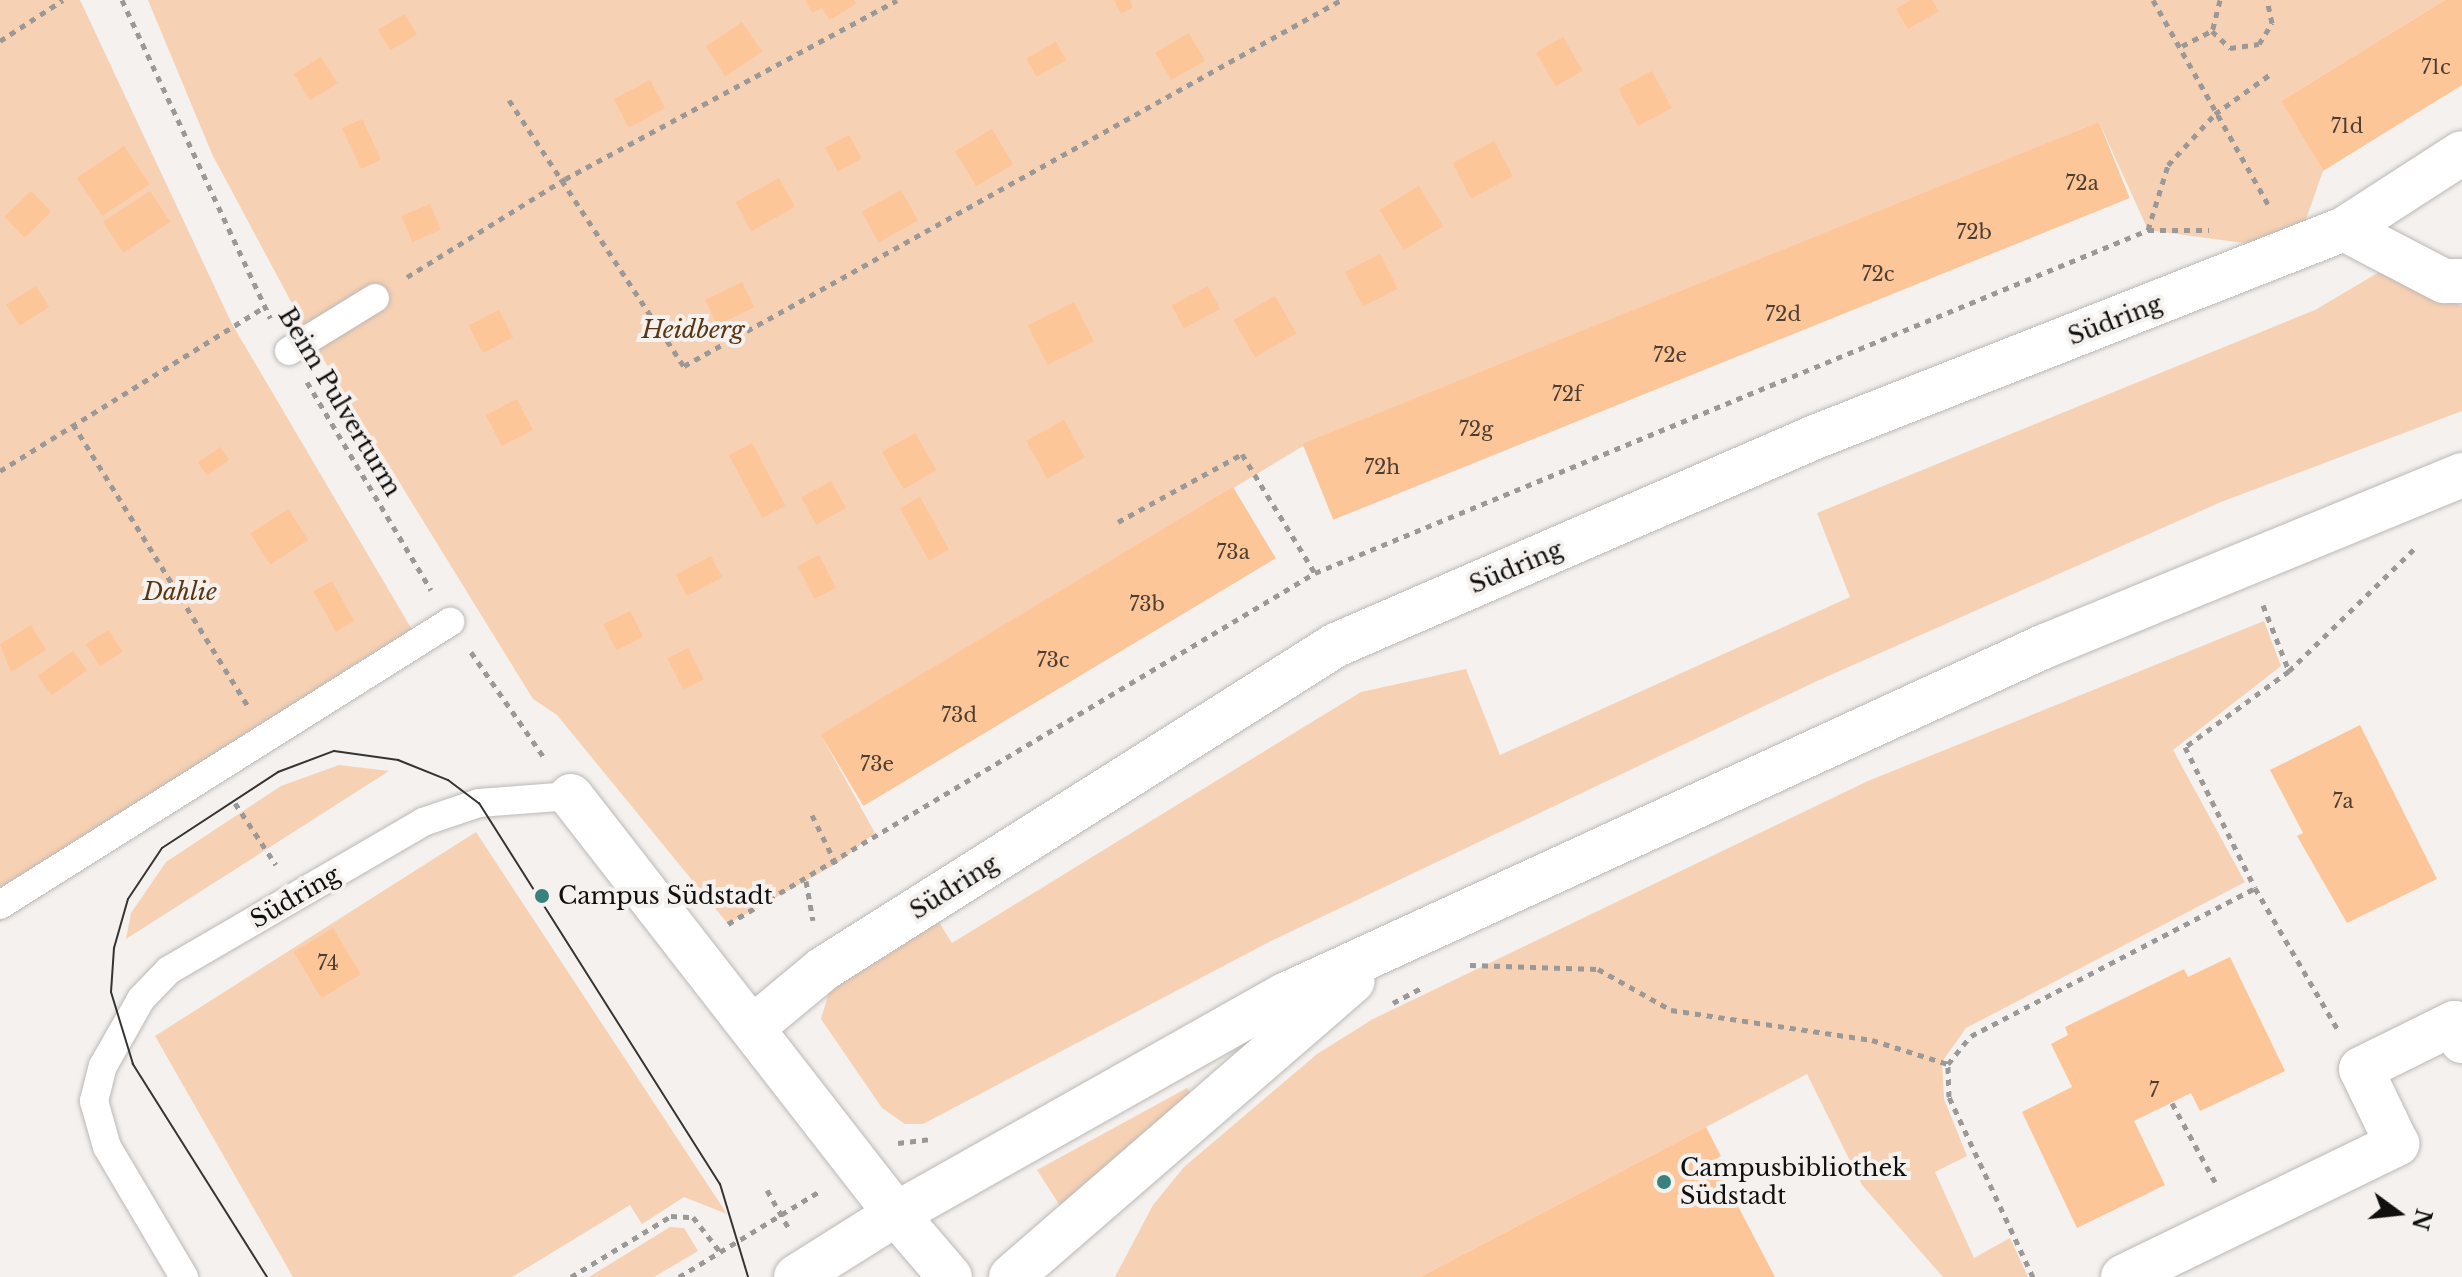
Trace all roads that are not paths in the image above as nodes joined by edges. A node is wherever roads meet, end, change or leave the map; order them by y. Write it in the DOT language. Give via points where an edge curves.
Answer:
graph roads {
  1 [pos="2462,153"];
  2 [pos="2344,229"];
  3 [pos="2462,281"];
  4 [pos="375,298"];
  5 [pos="289,351"];
  6 [pos="2462,475"];
  7 [pos="450,622"];
  8 [pos="571,796"];
  9 [pos="0,905"];
  10 [pos="1393,950"];
  11 [pos="752,1028"];
  12 [pos="2462,1041"];
  13 [pos="896,1214"];
  14 [pos="184,1277"];
  15 [pos="796,1277"];
  16 [pos="950,1277"];
  17 [pos="1011,1277"];
  18 [pos="2123,1277"];
  1 -- 2 [label="street, Südring"];
  2 -- 3 [label="street" via="2444,281"];
  2 -- 11 [label="street, Südring" via="1815,437 1336,645 823,969"];
  4 -- 5 [label="lane"];
  6 -- 10 [label="street" via="2045,646"];
  7 -- 9 [label="lane"];
  8 -- 11 [label="street"];
  8 -- 14 [label="lane, Südring" via="479,803 423,822 169,970 141,999 103,1066 94,1101 107,1147"];
  10 -- 13 [label="street" via="1285,995"];
  10 -- 17 [label="street" via="1224,1087"];
  11 -- 13 [label="street"];
  12 -- 18 [label="street" via="2454,1023 2361,1069 2397,1144"];
  13 -- 15 [label="street"];
  13 -- 16 [label="street"];
}
